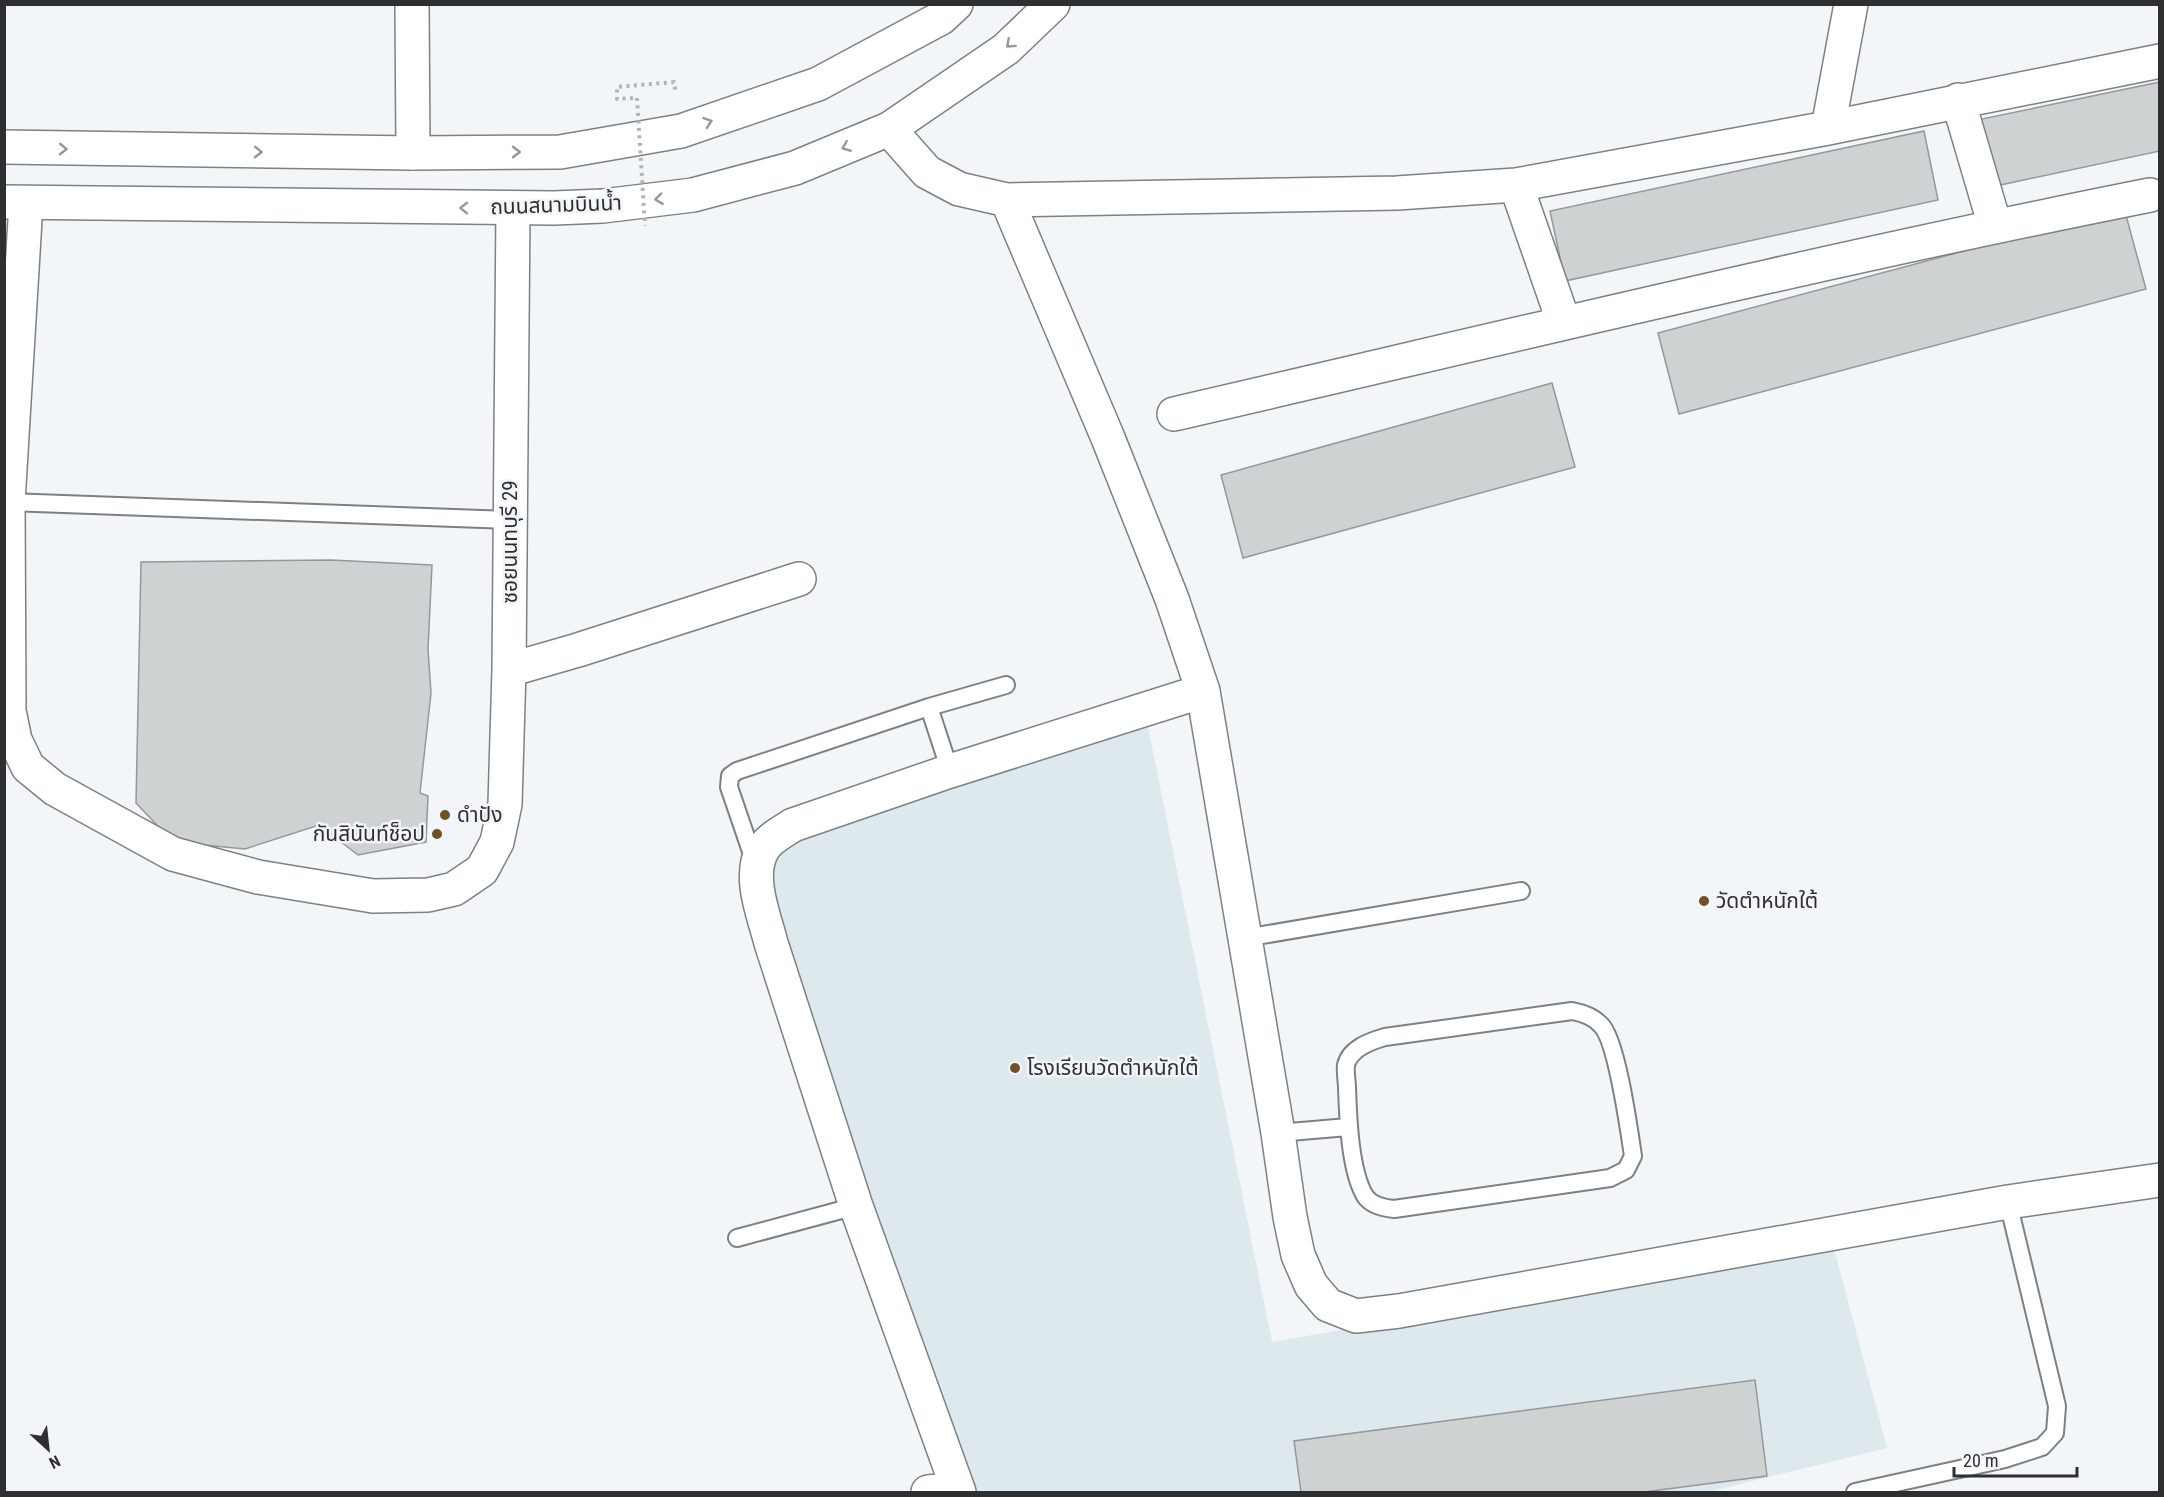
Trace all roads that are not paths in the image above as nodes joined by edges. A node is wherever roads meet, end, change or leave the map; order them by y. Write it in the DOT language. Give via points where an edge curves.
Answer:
graph roads {
  1 [pos="412,4"];
  2 [pos="956,4"];
  3 [pos="1053,4"];
  4 [pos="1851,4"];
  5 [pos="2160,61"];
  6 [pos="1958,100"];
  7 [pos="1828,128"];
  8 [pos="889,129"];
  9 [pos="4,147"];
  10 [pos="413,153"];
  11 [pos="1516,185"];
  12 [pos="2150,195"];
  13 [pos="1007,200"];
  14 [pos="15,203"];
  15 [pos="513,209"];
  16 [pos="1995,226"];
  17 [pos="1564,323"];
  18 [pos="1174,414"];
  19 [pos="8,418"];
  20 [pos="8,502"];
  21 [pos="510,519"];
  22 [pos="799,579"];
  23 [pos="509,669"];
  24 [pos="1006,685"];
  25 [pos="1203,691"];
  26 [pos="930,713"];
  27 [pos="948,764"];
  28 [pos="756,867"];
  29 [pos="1521,891"];
  30 [pos="1245,938"];
  31 [pos="1348,1127"];
  32 [pos="1278,1133"];
  33 [pos="2160,1180"];
  34 [pos="2008,1202"];
  35 [pos="856,1206"];
  36 [pos="737,1238"];
  37 [pos="948,1491"];
  38 [pos="1855,1492"];
  1 -- 10 [label="street"];
  10 -- 2 [label="street, one-way" via="560,152 681,131 818,84 940,18"];
  3 -- 8 [label="street, ถนนสนามบินน้ำ, one-way" via="1006,49"];
  4 -- 7 [label="street"];
  5 -- 6 [label="street"];
  6 -- 7 [label="street"];
  6 -- 16 [label="street"];
  7 -- 11 [label="street"];
  8 -- 13 [label="street" via="927,172 959,189"];
  8 -- 15 [label="street, ถนนสนามบินน้ำ, one-way" via="795,168 693,195 603,206"];
  9 -- 10 [label="street, one-way"];
  11 -- 13 [label="street" via="1397,193"];
  11 -- 17 [label="street"];
  12 -- 16 [label="street"];
  13 -- 25 [label="street" via="1121,471 1172,599"];
  15 -- 14 [label="street, ถนนสนามบินน้ำ, one-way"];
  14 -- 19 [label="street"];
  15 -- 21 [label="street, ซอยนนทบุรี 29"];
  16 -- 17 [label="street"];
  17 -- 18 [label="street"];
  19 -- 20 [label="street"];
  20 -- 21 [label="lane"];
  20 -- 23 [label="street, ซอยนนทบุรี 29" via="9,711 15,740 28,767 54,789 173,854 258,877 373,896 428,895 454,890 482,870 497,842 505,804"];
  21 -- 23 [label="street, ซอยนนทบุรี 29"];
  22 -- 23 [label="street"];
  24 -- 26 [label="lane"];
  25 -- 27 [label="street"];
  25 -- 30 [label="street"];
  26 -- 27 [label="lane"];
  26 -- 28 [label="lane" via="737,771 730,777 729,787"];
  27 -- 28 [label="street" via="792,825 764,848"];
  28 -- 35 [label="street" via="759,898 771,943"];
  29 -- 30 [label="lane"];
  30 -- 32 [label="street"];
  31 -- 31 [label="lane" via="1346,1064 1367,1042 1572,1011 1587,1014 1608,1034 1634,1156 1626,1170 1610,1178 1394,1209 1380,1207 1366,1197"];
  31 -- 32 [label="lane"];
  32 -- 34 [label="street" via="1298,1255 1311,1285 1328,1305 1356,1316"];
  33 -- 34 [label="street"];
  34 -- 38 [label="lane" via="2057,1406 2055,1433 2042,1447 2005,1459"];
  35 -- 36 [label="lane"];
  35 -- 37 [label="street"];
}
